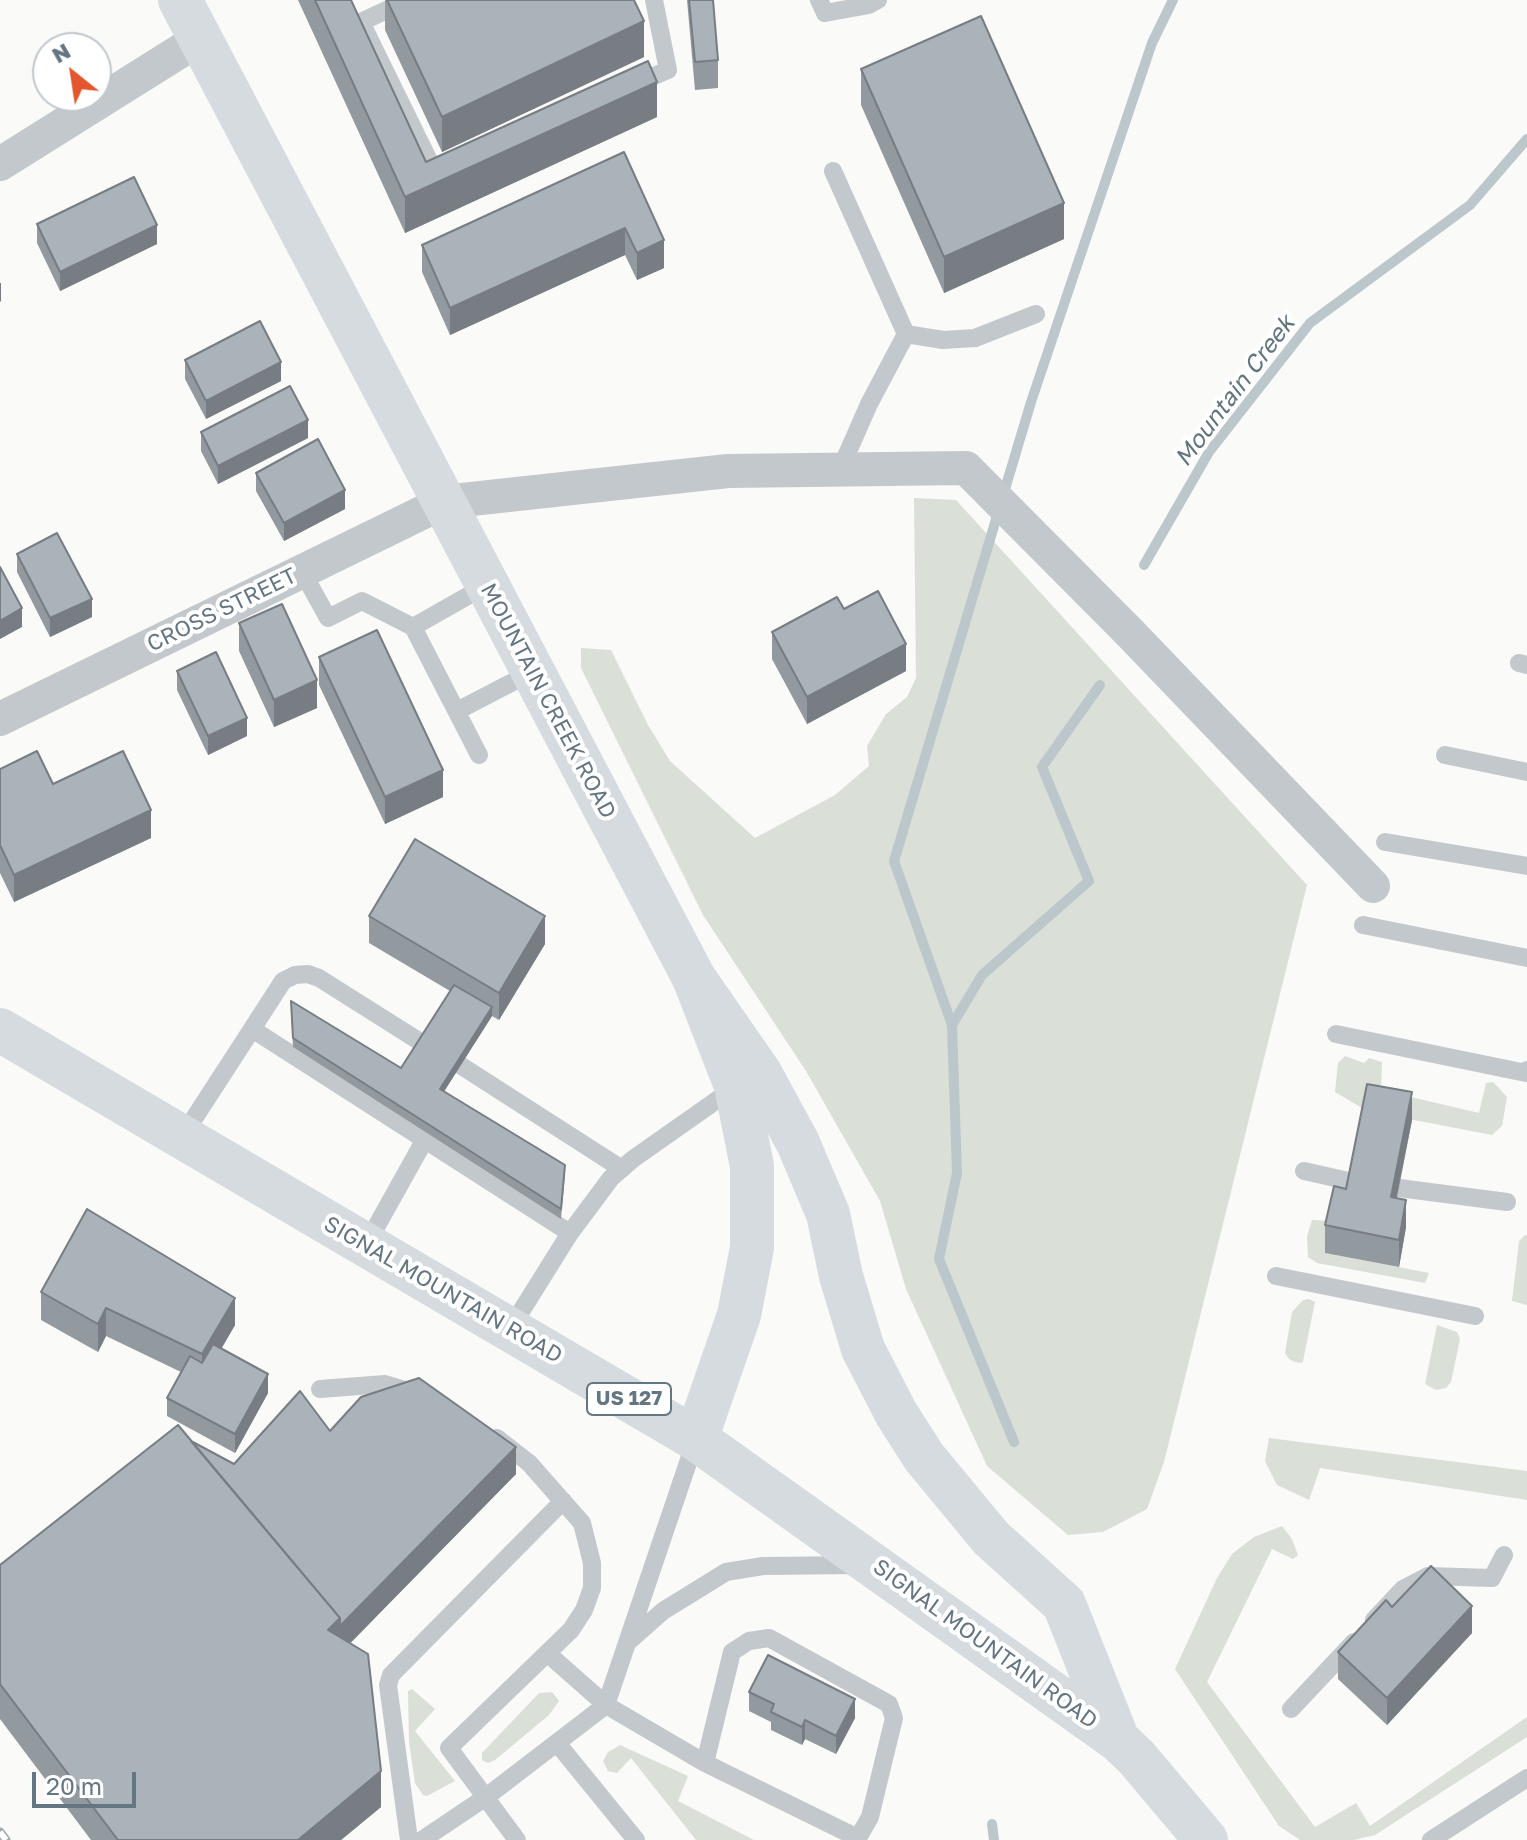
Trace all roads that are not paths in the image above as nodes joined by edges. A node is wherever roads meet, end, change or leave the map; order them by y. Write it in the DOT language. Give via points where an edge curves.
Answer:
graph roads {
  1 [pos="180,0"];
  2 [pos="408,0"];
  3 [pos="654,0"];
  4 [pos="819,0"];
  5 [pos="878,0"];
  6 [pos="201,38"];
  7 [pos="610,96"];
  8 [pos="465,162"];
  9 [pos="0,164"];
  10 [pos="833,171"];
  11 [pos="1036,314"];
  12 [pos="906,334"];
  13 [pos="840,470"];
  14 [pos="444,502"];
  15 [pos="302,571"];
  16 [pos="487,584"];
  17 [pos="413,627"];
  18 [pos="533,671"];
  19 [pos="457,711"];
  20 [pos="0,719"];
  21 [pos="479,755"];
  22 [pos="1445,755"];
  23 [pos="1527,772"];
  24 [pos="1385,842"];
  25 [pos="1527,866"];
  26 [pos="1373,886"];
  27 [pos="1363,925"];
  28 [pos="1527,958"];
  29 [pos="694,978"];
  30 [pos="252,1029"];
  31 [pos="0,1031"];
  32 [pos="1336,1034"];
  33 [pos="422,1043"];
  34 [pos="460,1065"];
  35 [pos="1527,1070"];
  36 [pos="736,1086"];
  37 [pos="182,1137"];
  38 [pos="424,1141"];
  39 [pos="622,1169"];
  40 [pos="1304,1171"];
  41 [pos="1353,1182"];
  42 [pos="1399,1188"];
  43 [pos="1507,1202"];
  44 [pos="570,1233"];
  45 [pos="366,1245"];
  46 [pos="1276,1276"];
  47 [pos="1475,1316"];
  48 [pos="510,1329"];
  49 [pos="320,1389"];
  50 [pos="427,1397"];
  51 [pos="484,1429"];
  52 [pos="696,1439"];
  53 [pos="563,1501"];
  54 [pos="1504,1555"];
  55 [pos="876,1565"];
  56 [pos="627,1643"];
  57 [pos="547,1653"];
  58 [pos="606,1705"];
  59 [pos="1291,1709"];
  60 [pos="1118,1740"];
  61 [pos="557,1743"];
  62 [pos="705,1763"];
  63 [pos="1527,1778"];
  64 [pos="486,1797"];
  65 [pos="858,1839"];
  66 [pos="409,1840"];
  67 [pos="422,1840"];
  68 [pos="517,1840"];
  69 [pos="636,1840"];
  70 [pos="1206,1840"];
  71 [pos="1431,1840"];
  1 -- 6 [label="main road, MOUNTAIN CREEK ROAD"];
  2 -- 8 [label="lane" via="361,22 436,175"];
  3 -- 7 [label="lane" via="668,70"];
  4 -- 5 [label="lane" via="825,13"];
  6 -- 9 [label="street"];
  6 -- 14 [label="main road, MOUNTAIN CREEK ROAD"];
  10 -- 12 [label="lane"];
  11 -- 12 [label="lane" via="975,338"];
  12 -- 13 [label="lane"];
  13 -- 14 [label="street, CROSS STREET" via="728,471"];
  13 -- 26 [label="street, CROSS STREET" via="966,468"];
  14 -- 15 [label="street, CROSS STREET"];
  14 -- 16 [label="main road, MOUNTAIN CREEK ROAD"];
  15 -- 17 [label="lane" via="328,618 362,601"];
  15 -- 20 [label="street, CROSS STREET"];
  16 -- 17 [label="lane"];
  16 -- 18 [label="main road, MOUNTAIN CREEK ROAD"];
  17 -- 19 [label="lane"];
  18 -- 19 [label="lane"];
  18 -- 29 [label="main road, MOUNTAIN CREEK ROAD"];
  19 -- 21 [label="lane"];
  22 -- 23 [label="lane"];
  24 -- 25 [label="lane"];
  27 -- 28 [label="lane"];
  29 -- 36 [label="main road, MOUNTAIN CREEK ROAD"];
  29 -- 60 [label="main road" via="760,1073 798,1143 828,1214 863,1349 896,1413 924,1457 991,1538 1064,1604"];
  30 -- 33 [label="lane" via="283,981 308,974"];
  30 -- 37 [label="lane"];
  30 -- 38 [label="lane"];
  31 -- 37 [label="main road, SIGNAL MOUNTAIN ROAD / US 127"];
  32 -- 35 [label="lane"];
  34 -- 39 [label="lane"];
  36 -- 39 [label="lane"];
  36 -- 52 [label="main road, MOUNTAIN CREEK ROAD" via="752,1166 752,1248 739,1315"];
  37 -- 45 [label="main road, SIGNAL MOUNTAIN ROAD / US 127"];
  38 -- 44 [label="lane"];
  38 -- 45 [label="lane"];
  39 -- 44 [label="lane"];
  40 -- 41 [label="lane"];
  42 -- 43 [label="lane"];
  44 -- 48 [label="lane"];
  45 -- 48 [label="main road, SIGNAL MOUNTAIN ROAD / US 127"];
  46 -- 47 [label="lane"];
  48 -- 52 [label="main road, SIGNAL MOUNTAIN ROAD / US 127"];
  49 -- 50 [label="lane" via="385,1384"];
  51 -- 53 [label="lane" via="529,1463"];
  52 -- 55 [label="main road, SIGNAL MOUNTAIN ROAD / US 127"];
  52 -- 56 [label="lane"];
  53 -- 57 [label="lane" via="587,1535 592,1588 571,1630"];
  53 -- 66 [label="lane" via="391,1675 388,1685"];
  54 -- 59 [label="lane" via="1492,1578 1428,1576 1403,1589"];
  55 -- 56 [label="lane" via="763,1566 726,1572 663,1611"];
  55 -- 60 [label="main road, SIGNAL MOUNTAIN ROAD / US 127"];
  56 -- 58 [label="lane"];
  57 -- 58 [label="lane"];
  57 -- 64 [label="lane" via="449,1748"];
  58 -- 61 [label="lane"];
  58 -- 62 [label="lane"];
  60 -- 70 [label="main road, SIGNAL MOUNTAIN ROAD / US 127"];
  61 -- 64 [label="lane"];
  61 -- 69 [label="lane"];
  62 -- 65 [label="lane"];
  62 -- 65 [label="lane" via="732,1652 749,1641 769,1638 889,1704 894,1718 870,1817"];
  63 -- 71 [label="lane"];
  64 -- 67 [label="lane"];
  64 -- 68 [label="lane"];
}
